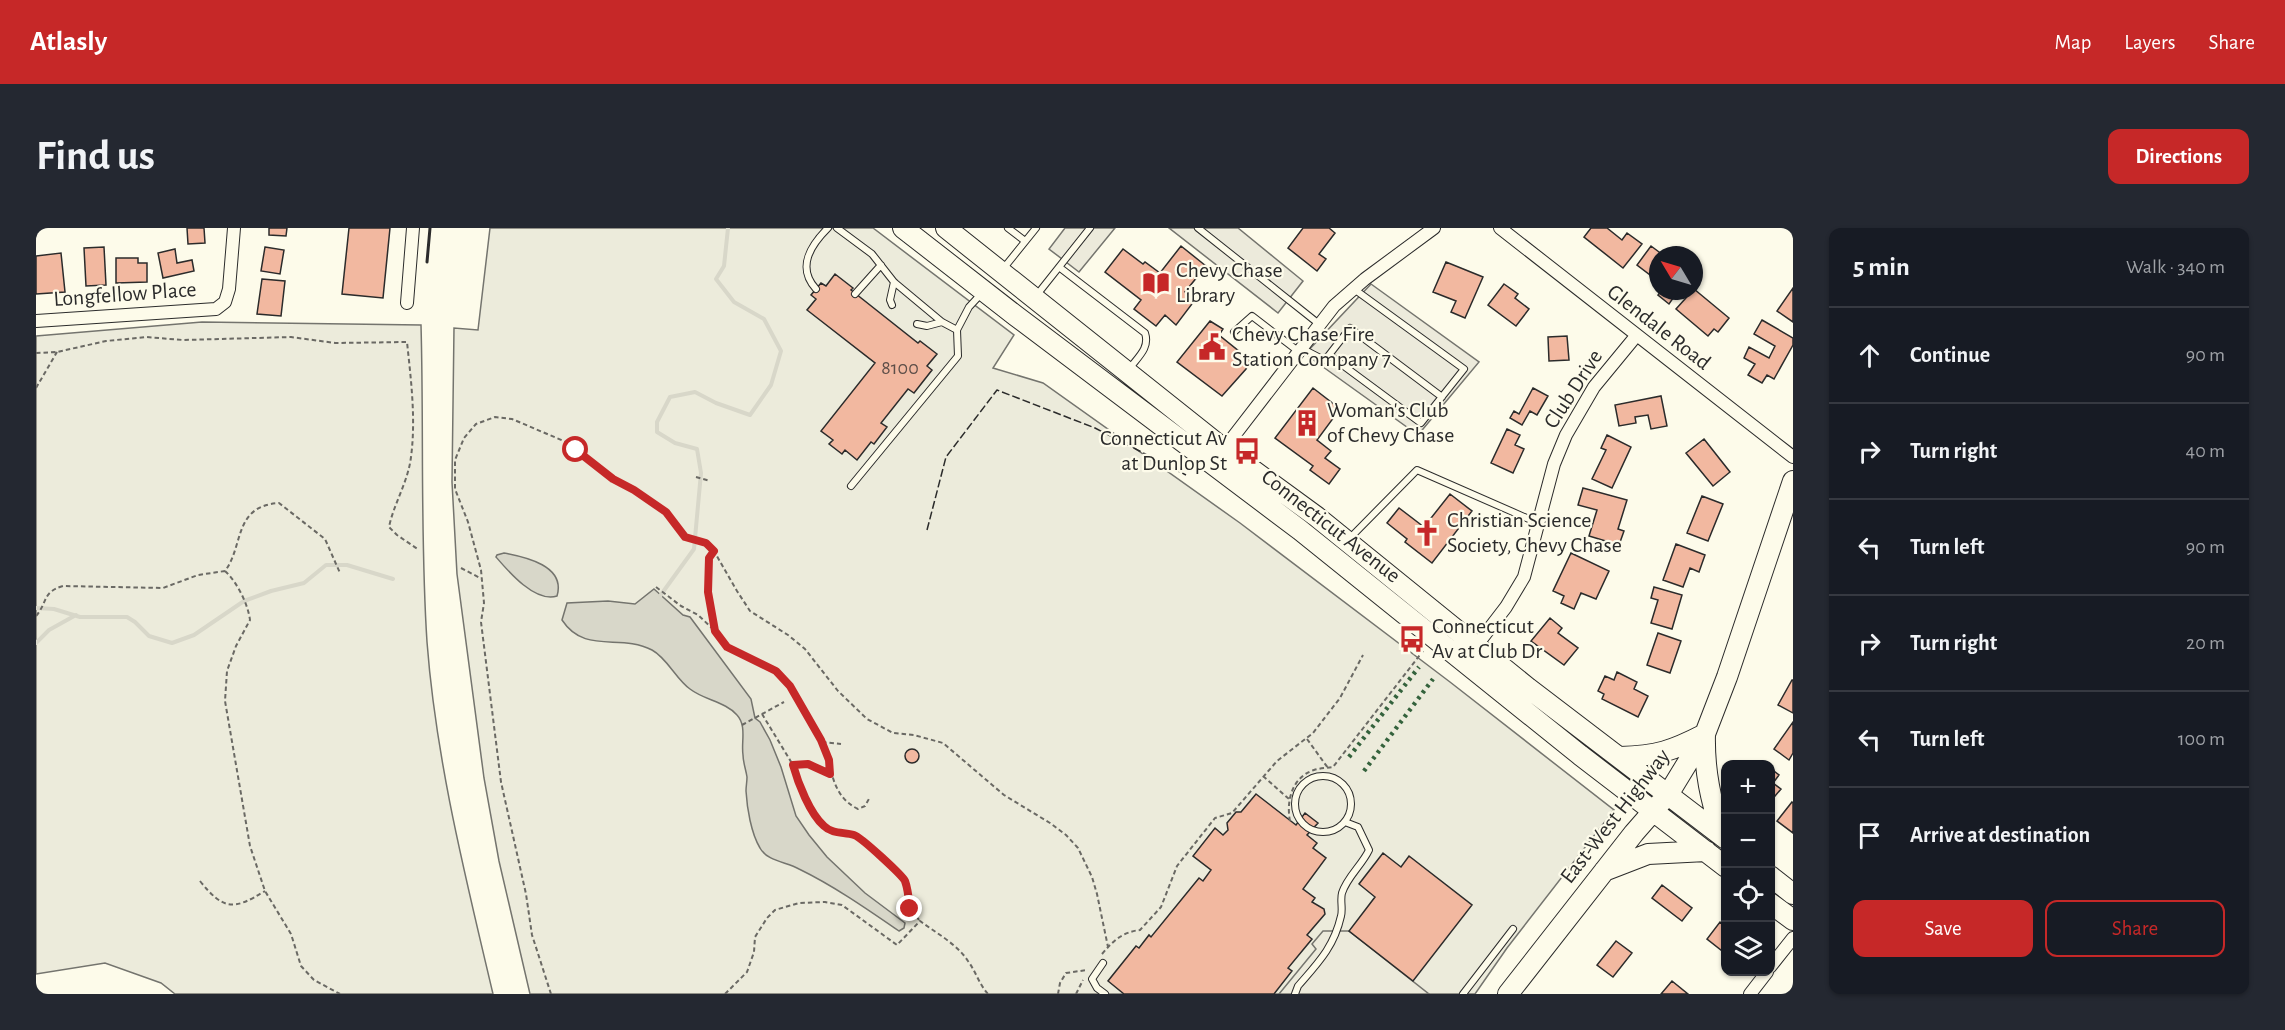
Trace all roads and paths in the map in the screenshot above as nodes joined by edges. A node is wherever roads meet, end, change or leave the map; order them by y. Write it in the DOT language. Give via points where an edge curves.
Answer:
graph roads {
  1 [pos="234,228"];
  2 [pos="413,228"];
  3 [pos="828,228"];
  4 [pos="837,228"];
  5 [pos="903,228"];
  6 [pos="946,228"];
  7 [pos="1008,228"];
  8 [pos="1036,228"];
  9 [pos="1090,228"];
  10 [pos="1198,228"];
  11 [pos="1434,228"];
  12 [pos="1500,228"];
  13 [pos="1025,241"];
  14 [pos="881,265"];
  15 [pos="1059,267"];
  16 [pos="1001,272"];
  17 [pos="894,282"];
  18 [pos="816,289"];
  19 [pos="1354,289"];
  20 [pos="984,291"];
  21 [pos="855,294"];
  22 [pos="1034,299"];
  23 [pos="407,303"];
  24 [pos="892,305"];
  25 [pos="36,321"];
  26 [pos="942,321"];
  27 [pos="917,324"];
  28 [pos="1318,324"];
  29 [pos="957,330"];
  30 [pos="1234,332"];
  31 [pos="1636,336"];
  32 [pos="1299,349"];
  33 [pos="57,351"];
  34 [pos="36,353"];
  35 [pos="1329,355"];
  36 [pos="1127,372"];
  37 [pos="36,388"];
  38 [pos="1442,397"];
  39 [pos="1176,410"];
  40 [pos="1162,426"];
  41 [pos="1218,456"];
  42 [pos="1793,457"];
  43 [pos="696,477"];
  44 [pos="710,481"];
  45 [pos="1793,481"];
  46 [pos="851,486"];
  47 [pos="1538,523"];
  48 [pos="1347,541"];
  49 [pos="419,549"];
  50 [pos="714,551"];
  51 [pos="461,568"];
  52 [pos="225,571"];
  53 [pos="340,573"];
  54 [pos="482,579"];
  55 [pos="656,587"];
  56 [pos="36,616"];
  57 [pos="715,631"];
  58 [pos="1477,645"];
  59 [pos="1423,651"];
  60 [pos="1363,655"];
  61 [pos="1464,662"];
  62 [pos="784,702"];
  63 [pos="762,714"];
  64 [pos="742,725"];
  65 [pos="1705,734"];
  66 [pos="1306,739"];
  67 [pos="822,742"];
  68 [pos="841,744"];
  69 [pos="1620,757"];
  70 [pos="793,765"];
  71 [pos="1328,768"];
  72 [pos="830,774"];
  73 [pos="1263,776"];
  74 [pos="1669,794"];
  75 [pos="870,797"];
  76 [pos="1289,799"];
  77 [pos="1653,811"];
  78 [pos="1290,821"];
  79 [pos="1345,822"];
  80 [pos="1721,830"];
  81 [pos="1721,836"];
  82 [pos="1706,851"];
  83 [pos="1721,864"];
  84 [pos="1604,871"];
  85 [pos="1775,880"];
  86 [pos="200,881"];
  87 [pos="266,891"];
  88 [pos="1793,894"];
  89 [pos="1775,907"];
  90 [pos="1793,920"];
  91 [pos="920,921"];
  92 [pos="1513,929"];
  93 [pos="1793,938"];
  94 [pos="1108,947"];
  95 [pos="1101,961"];
  96 [pos="1775,961"];
  97 [pos="1764,976"];
  98 [pos="340,994"];
  99 [pos="551,994"];
  100 [pos="725,994"];
  101 [pos="988,994"];
  102 [pos="1058,994"];
  103 [pos="1076,994"];
  104 [pos="1104,994"];
  105 [pos="1295,994"];
  106 [pos="1463,994"];
  107 [pos="1508,994"];
  108 [pos="1750,994"];
  1 -- 25 [label="street, Longfellow Place" via="229,289 225,302 216,309"];
  2 -- 23 [label="street"];
  3 -- 18 [label="lane" via="810,249 806,261 808,276"];
  4 -- 14 [label="lane"];
  5 -- 20 [label="main road, Connecticut Avenue"];
  6 -- 16 [label="main road, Connecticut Avenue"];
  7 -- 13 [label="lane"];
  8 -- 13 [label="lane"];
  9 -- 15 [label="lane"];
  10 -- 28 [label="lane"];
  11 -- 19 [label="street"];
  12 -- 31 [label="street, Glendale Road"];
  13 -- 16 [label="lane"];
  14 -- 17 [label="lane"];
  14 -- 21 [label="lane"];
  15 -- 22 [label="lane"];
  15 -- 36 [label="lane" via="1145,333 1145,349"];
  16 -- 22 [label="main road, Connecticut Avenue"];
  17 -- 24 [label="lane"];
  17 -- 26 [label="lane"];
  19 -- 28 [label="street"];
  19 -- 38 [label="lane" via="1464,369"];
  20 -- 29 [label="lane" via="969,307"];
  20 -- 40 [label="main road, Connecticut Avenue"];
  22 -- 36 [label="main road, Connecticut Avenue"];
  26 -- 27 [label="lane" via="927,326"];
  26 -- 29 [label="lane"];
  28 -- 32 [label="street"];
  29 -- 46 [label="lane" via="958,356"];
  30 -- 32 [label="lane" via="1252,316"];
  31 -- 42 [label="street, Glendale Road"];
  31 -- 47 [label="street, Club Drive" via="1594,387 1566,435"];
  32 -- 35 [label="lane" via="1324,360"];
  32 -- 41 [label="street"];
  33 -- 34 [label="path"];
  33 -- 37 [label="path"];
  33 -- 49 [label="path" via="146,337 407,342 412,393 411,458 389,527"];
  35 -- 38 [label="lane" via="1421,423"];
  35 -- 38 [label="lane" via="1350,328"];
  36 -- 39 [label="main road, Connecticut Avenue"];
  39 -- 40 [label="lane"];
  39 -- 41 [label="main road, Connecticut Avenue"];
  40 -- 41 [label="main road, Connecticut Avenue"];
  41 -- 48 [label="main road, Connecticut Avenue"];
  41 -- 61 [label="main road, Connecticut Avenue" via="1300,530"];
  43 -- 44 [label="path"];
  45 -- 65 [label="main road, East-West Highway"];
  47 -- 48 [label="lane" via="1417,470"];
  47 -- 58 [label="street, Club Drive" via="1524,577"];
  48 -- 58 [label="main road, Connecticut Avenue"];
  50 -- 54 [label="path" via="706,543 688,538 666,512 613,479 566,442 526,423 495,417 476,424 464,438 455,460 455,489"];
  50 -- 57 [label="path" via="709,558 708,592"];
  50 -- 94 [label="path" via="750,611 805,649 838,691 867,719 892,733 944,743 1004,795 1050,823 1078,848 1097,894"];
  51 -- 54 [label="path"];
  52 -- 53 [label="path" via="248,518 265,504 279,503 325,539"];
  52 -- 56 [label="path" via="198,575 163,588 63,586 45,597"];
  52 -- 87 [label="path" via="231,576 250,620 227,671 225,701 250,846"];
  54 -- 99 [label="path" via="481,622 501,782 532,935"];
  55 -- 57 [label="path"];
  57 -- 67 [label="path" via="727,647 776,671 790,686"];
  58 -- 61 [label="street, Club Drive"];
  58 -- 69 [label="main road, Connecticut Avenue"];
  59 -- 71 [label="path" via="1333,767"];
  60 -- 66 [label="path" via="1340,698"];
  61 -- 77 [label="main road, Connecticut Avenue"];
  62 -- 63 [label="path"];
  63 -- 64 [label="path"];
  63 -- 70 [label="path"];
  65 -- 69 [label="main road" via="1658,754"];
  65 -- 74 [label="main road, East-West Highway"];
  65 -- 80 [label="main road" via="1708,793"];
  66 -- 71 [label="path"];
  66 -- 73 [label="path"];
  67 -- 68 [label="path"];
  67 -- 72 [label="path"];
  69 -- 74 [label="main road, Connecticut Avenue"];
  70 -- 72 [label="path" via="808,764"];
  70 -- 91 [label="path" via="798,783 825,827 863,840 897,870 905,881 910,909"];
  71 -- 76 [label="path" via="1312,770 1304,776"];
  72 -- 75 [label="path" via="837,791 849,804 858,809 866,806"];
  73 -- 76 [label="path"];
  73 -- 94 [label="path" via="1232,813 1215,818 1177,866 1161,907 1140,930 1128,932"];
  74 -- 77 [label="main road, East-West Highway"];
  74 -- 81 [label="main road, Connecticut Avenue"];
  76 -- 78 [label="path"];
  77 -- 82 [label="main road, Connecticut Avenue"];
  77 -- 84 [label="main road, East-West Highway"];
  79 -- 79 [label="lane" via="1351,802 1342,783 1319,776 1299,789 1296,811 1308,827 1327,831"];
  79 -- 105 [label="lane" via="1358,827 1369,850 1342,895 1343,910 1333,943"];
  82 -- 83 [label="main road, Connecticut Avenue"];
  82 -- 84 [label="main road" via="1648,854"];
  84 -- 107 [label="main road, East-West Highway"];
  85 -- 88 [label="main road"];
  86 -- 87 [label="path" via="213,898 232,906"];
  87 -- 98 [label="path" via="291,934 301,966 314,980"];
  89 -- 90 [label="main road"];
  91 -- 100 [label="path" via="897,945 842,905 799,903 775,910 755,937 747,972"];
  91 -- 101 [label="path" via="956,948"];
  92 -- 106 [label="lane"];
  93 -- 96 [label="street"];
  94 -- 95 [label="path"];
  95 -- 104 [label="lane" via="1092,979"];
  97 -- 108 [label="street"];
  102 -- 103 [label="path" via="1066,973 1090,970"];
}
